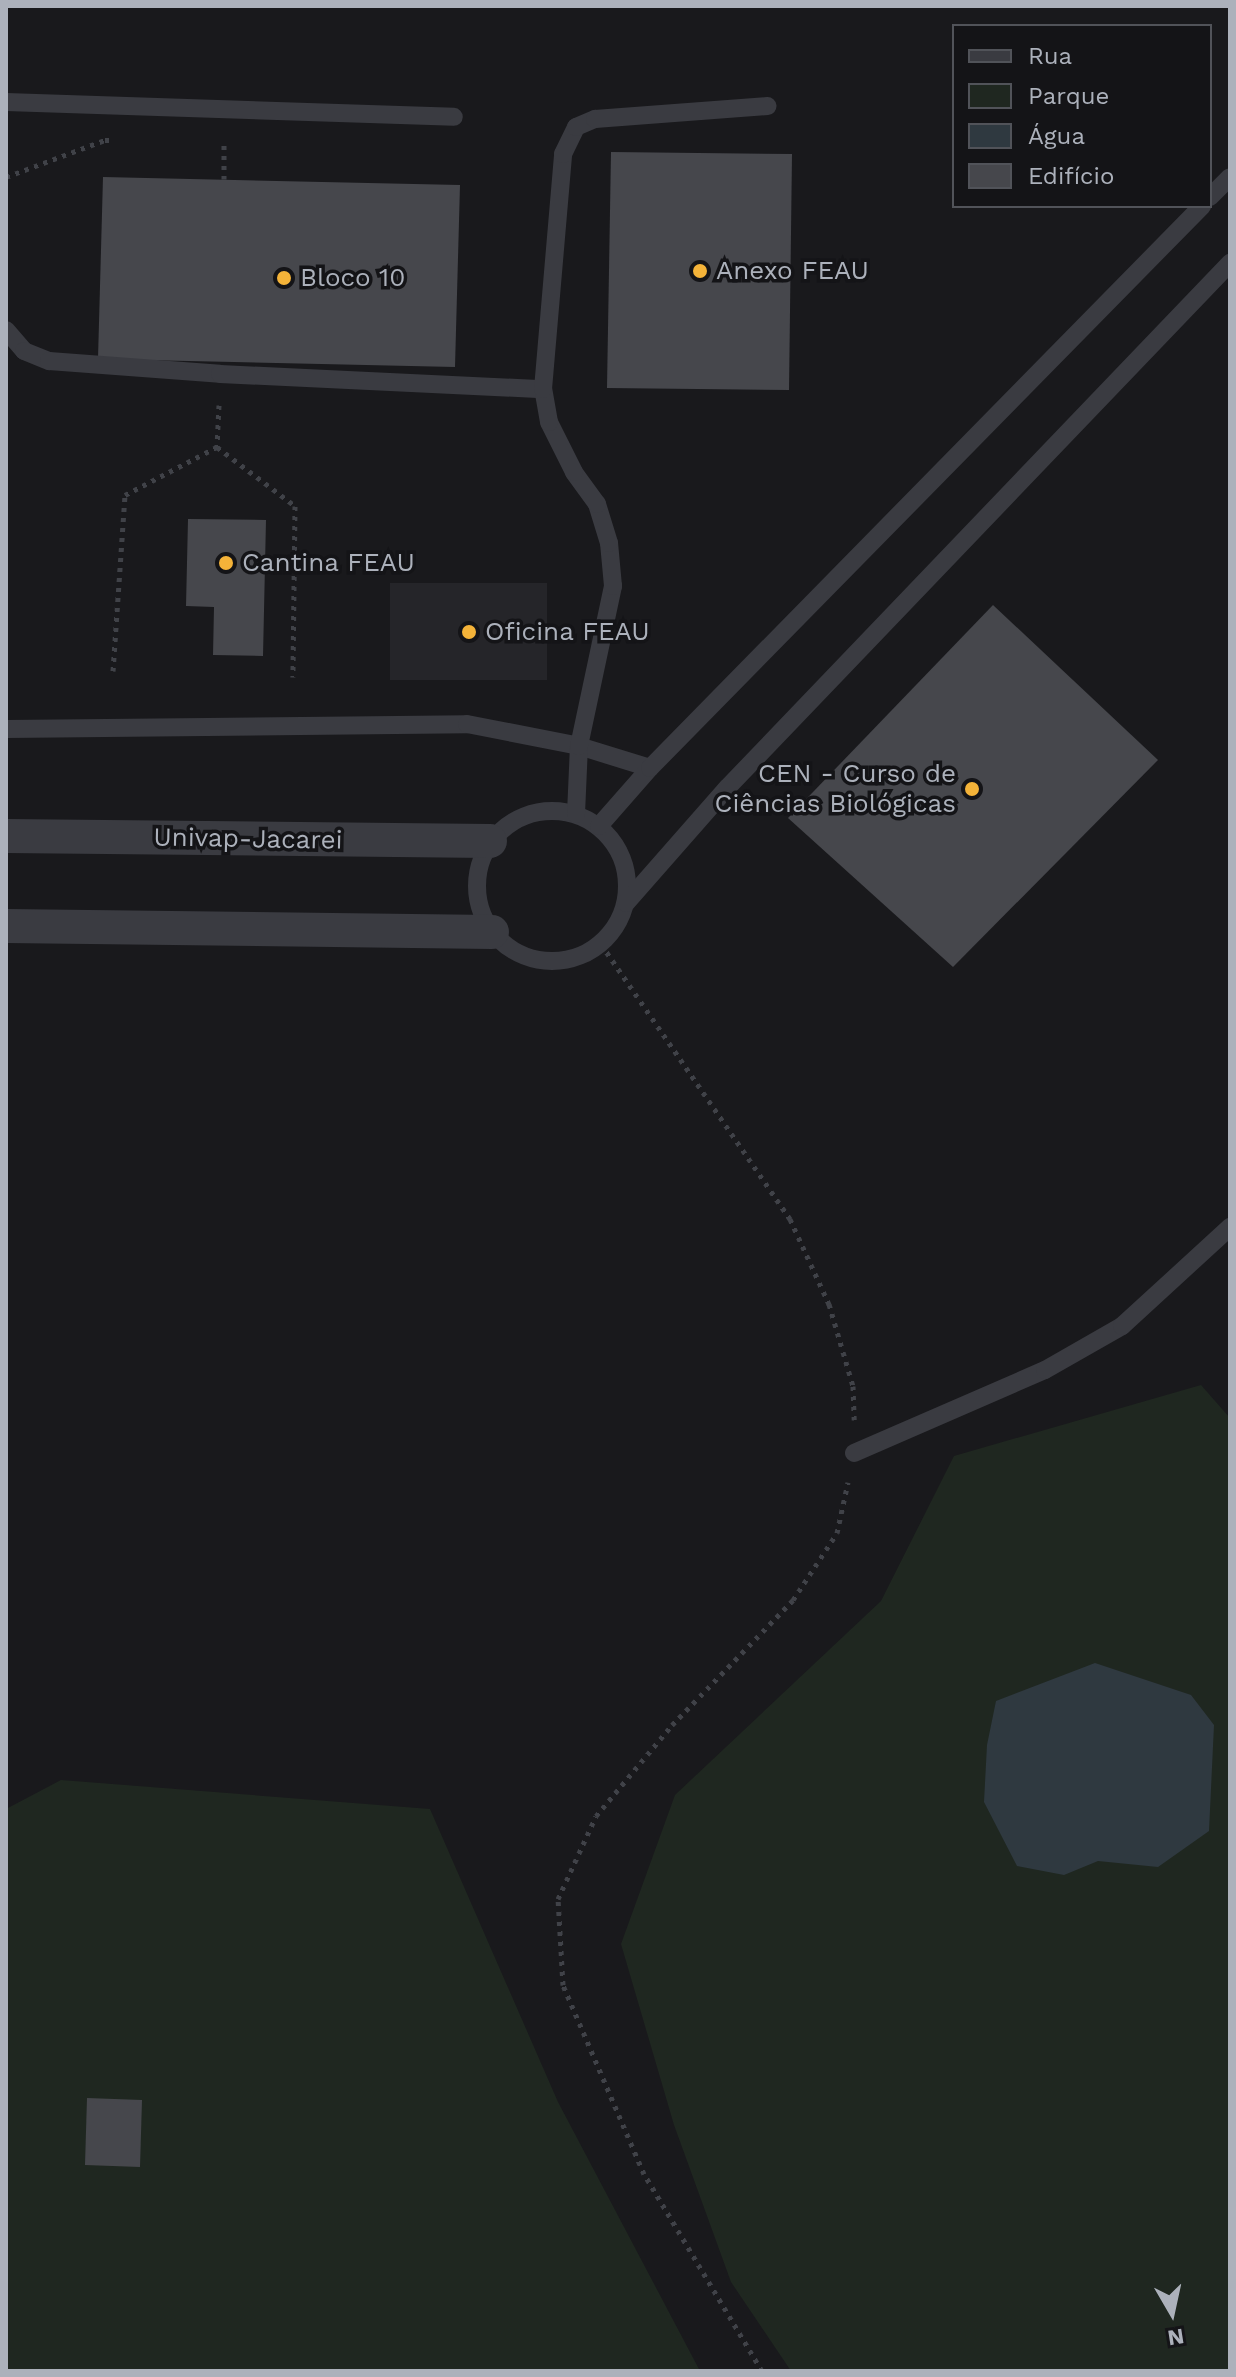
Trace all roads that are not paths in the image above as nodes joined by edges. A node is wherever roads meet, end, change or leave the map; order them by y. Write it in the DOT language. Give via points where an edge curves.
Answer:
graph roads {
  1 [pos="6,102"];
  2 [pos="768,106"];
  3 [pos="454,117"];
  4 [pos="1230,177"];
  5 [pos="1212,195"];
  6 [pos="1200,208"];
  7 [pos="1230,263"];
  8 [pos="6,330"];
  9 [pos="543,389"];
  10 [pos="6,729"];
  11 [pos="579,746"];
  12 [pos="650,768"];
  13 [pos="576,814"];
  14 [pos="599,826"];
  15 [pos="6,836"];
  16 [pos="490,841"];
  17 [pos="626,903"];
  18 [pos="6,926"];
  19 [pos="492,932"];
  20 [pos="1230,1227"];
  21 [pos="854,1453"];
  1 -- 3 [label="lane"];
  2 -- 9 [label="lane" via="595,119 576,127 563,154"];
  4 -- 5 [label="lane"];
  6 -- 12 [label="lane"];
  7 -- 17 [label="lane" via="728,787"];
  8 -- 9 [label="lane" via="24,351 49,361"];
  9 -- 11 [label="lane" via="549,422 597,504 609,543 613,586"];
  10 -- 11 [label="lane" via="467,724"];
  11 -- 12 [label="lane"];
  11 -- 13 [label="lane"];
  12 -- 14 [label="lane"];
  13 -- 14 [label="lane"];
  13 -- 16 [label="lane" via="529,814 507,824"];
  14 -- 17 [label="lane" via="624,861"];
  15 -- 16 [label="street, Univap-Jacarei"];
  16 -- 19 [label="lane" via="475,887"];
  17 -- 19 [label="lane" via="617,926 580,956 532,959 510,949"];
  18 -- 19 [label="street"];
  20 -- 21 [label="lane" via="1122,1326 1045,1370"];
}
